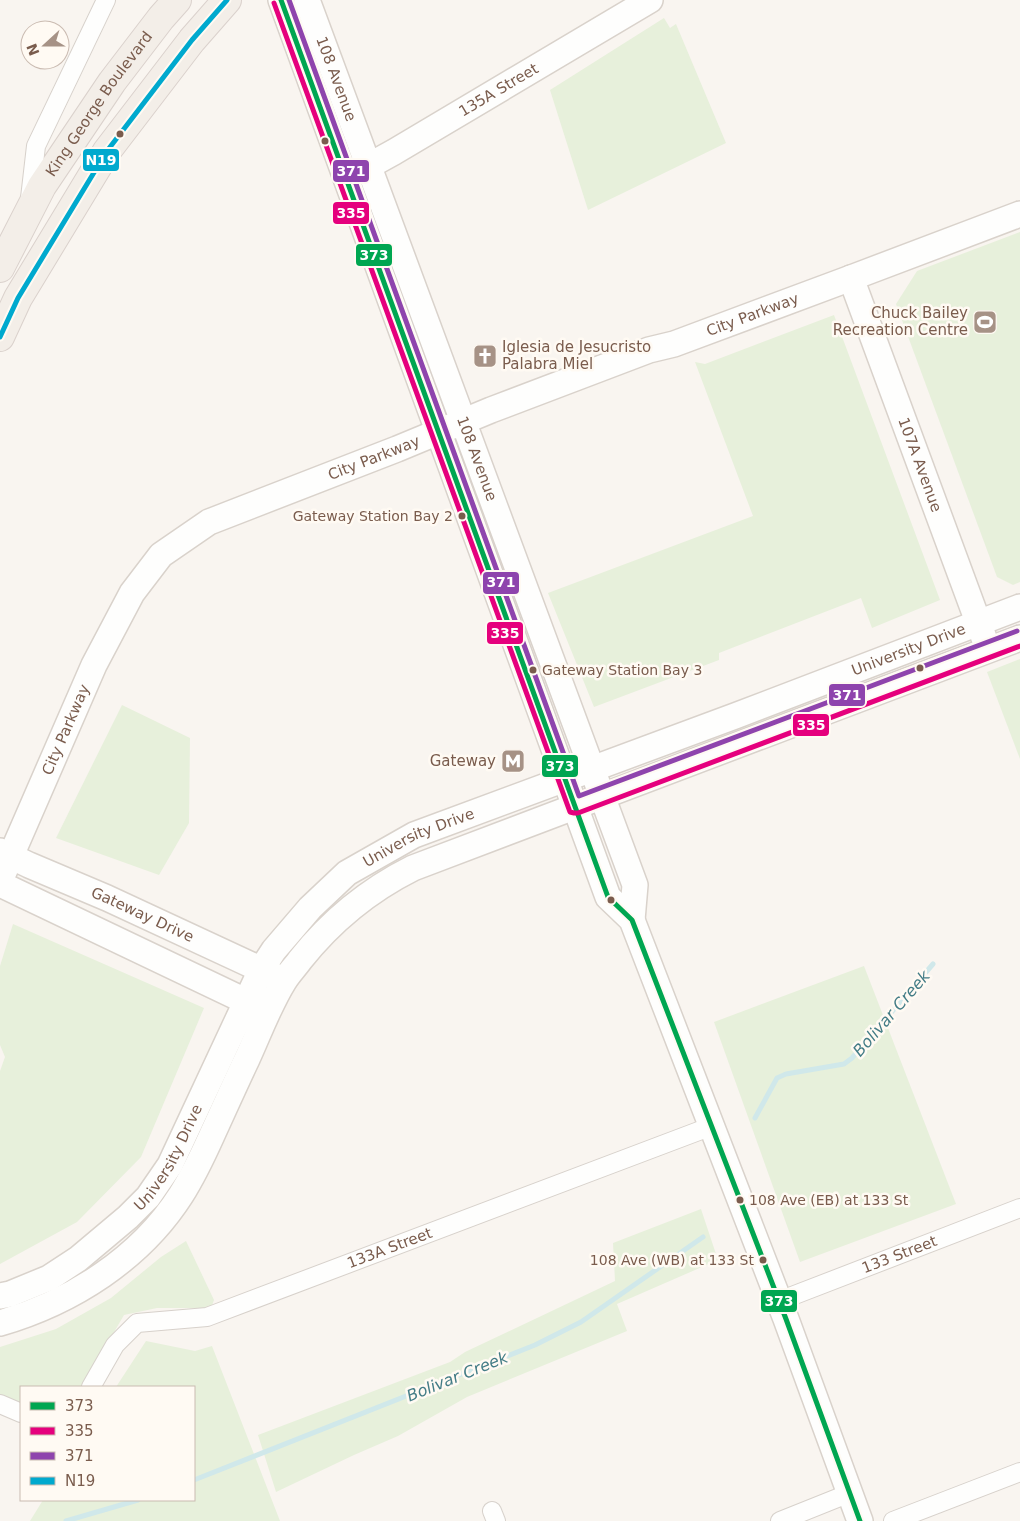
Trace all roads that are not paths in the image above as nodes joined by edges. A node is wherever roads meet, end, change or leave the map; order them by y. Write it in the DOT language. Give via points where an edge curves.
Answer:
graph roads {
  1 [pos="106,0"];
  2 [pos="177,0"];
  3 [pos="228,0"];
  4 [pos="281,0"];
  5 [pos="307,0"];
  6 [pos="650,0"];
  7 [pos="369,165"];
  8 [pos="347,178"];
  9 [pos="28,212"];
  10 [pos="1020,214"];
  11 [pos="0,268"];
  12 [pos="851,278"];
  13 [pos="0,337"];
  14 [pos="464,422"];
  15 [pos="439,432"];
  16 [pos="1020,607"];
  17 [pos="978,623"];
  18 [pos="1020,638"];
  19 [pos="988,650"];
  20 [pos="592,770"];
  21 [pos="566,780"];
  22 [pos="602,796"];
  23 [pos="575,806"];
  24 [pos="5,854"];
  25 [pos="0,883"];
  26 [pos="632,920"];
  27 [pos="261,970"];
  28 [pos="284,980"];
  29 [pos="246,1001"];
  30 [pos="268,1012"];
  31 [pos="712,1126"];
  32 [pos="1020,1208"];
  33 [pos="0,1296"];
  34 [pos="779,1301"];
  35 [pos="0,1323"];
  36 [pos="92,1386"];
  37 [pos="0,1404"];
  38 [pos="20,1413"];
  39 [pos="1020,1472"];
  40 [pos="850,1493"];
  41 [pos="780,1521"];
  42 [pos="860,1521"];
  43 [pos="893,1521"];
  1 -- 9 [label="street, King George Boulevard" via="36,146"];
  2 -- 9 [label="main road, King George Boulevard" via="112,82"];
  3 -- 13 [label="main road" via="192,40 107,151 18,298"];
  4 -- 8 [label="main road, 108 Avenue"];
  5 -- 7 [label="main road, 108 Avenue"];
  6 -- 7 [label="main road, 135A Street"];
  7 -- 8 [label="main road, 135A Street"];
  7 -- 14 [label="main road, 108 Avenue"];
  8 -- 15 [label="main road, 108 Avenue"];
  9 -- 11 [label="main road, King George Boulevard"];
  10 -- 12 [label="main road, City Parkway"];
  12 -- 14 [label="main road, City Parkway" via="674,344 649,350"];
  12 -- 17 [label="main road, 107A Avenue"];
  14 -- 15 [label="main road, City Parkway"];
  14 -- 20 [label="main road, 108 Avenue"];
  15 -- 21 [label="main road, 108 Avenue"];
  15 -- 24 [label="main road, City Parkway" via="209,522 161,555 132,592"];
  16 -- 17 [label="main road, University Drive"];
  17 -- 19 [label="main road, 107A Avenue"];
  17 -- 20 [label="main road, University Drive"];
  18 -- 19 [label="main road, University Drive"];
  19 -- 22 [label="main road, University Drive"];
  20 -- 21 [label="main road, University Drive"];
  20 -- 22 [label="main road, 108 Avenue"];
  21 -- 23 [label="main road, 108 Avenue"];
  21 -- 27 [label="main road, University Drive" via="414,835 347,872 310,908"];
  22 -- 23 [label="main road, University Drive"];
  22 -- 26 [label="main road, 108 Avenue" via="635,885"];
  23 -- 26 [label="main road, 108 Avenue" via="608,897"];
  23 -- 28 [label="main road, University Drive" via="390,879 338,918"];
  24 -- 25 [label="main road, City Parkway"];
  24 -- 27 [label="main road, Gateway Drive"];
  25 -- 29 [label="main road"];
  26 -- 31 [label="main road, 108 Avenue"];
  27 -- 28 [label="main road, Gateway Drive"];
  27 -- 29 [label="main road, University Drive"];
  28 -- 30 [label="main road, University Drive"];
  29 -- 30 [label="main road"];
  29 -- 33 [label="main road, University Drive" via="170,1165 148,1197 78,1259 49,1278"];
  30 -- 35 [label="main road, University Drive" via="199,1164 162,1221 139,1245 94,1281 44,1308"];
  31 -- 34 [label="main road, 108 Avenue"];
  31 -- 36 [label="street, 133A Street" via="207,1317 137,1323 115,1345"];
  32 -- 34 [label="street, 133 Street"];
  34 -- 40 [label="main road, 108 Avenue"];
  37 -- 38 [label="street"];
  39 -- 43 [label="street"];
  40 -- 41 [label="street"];
  40 -- 42 [label="main road, 108 Avenue"];
}
